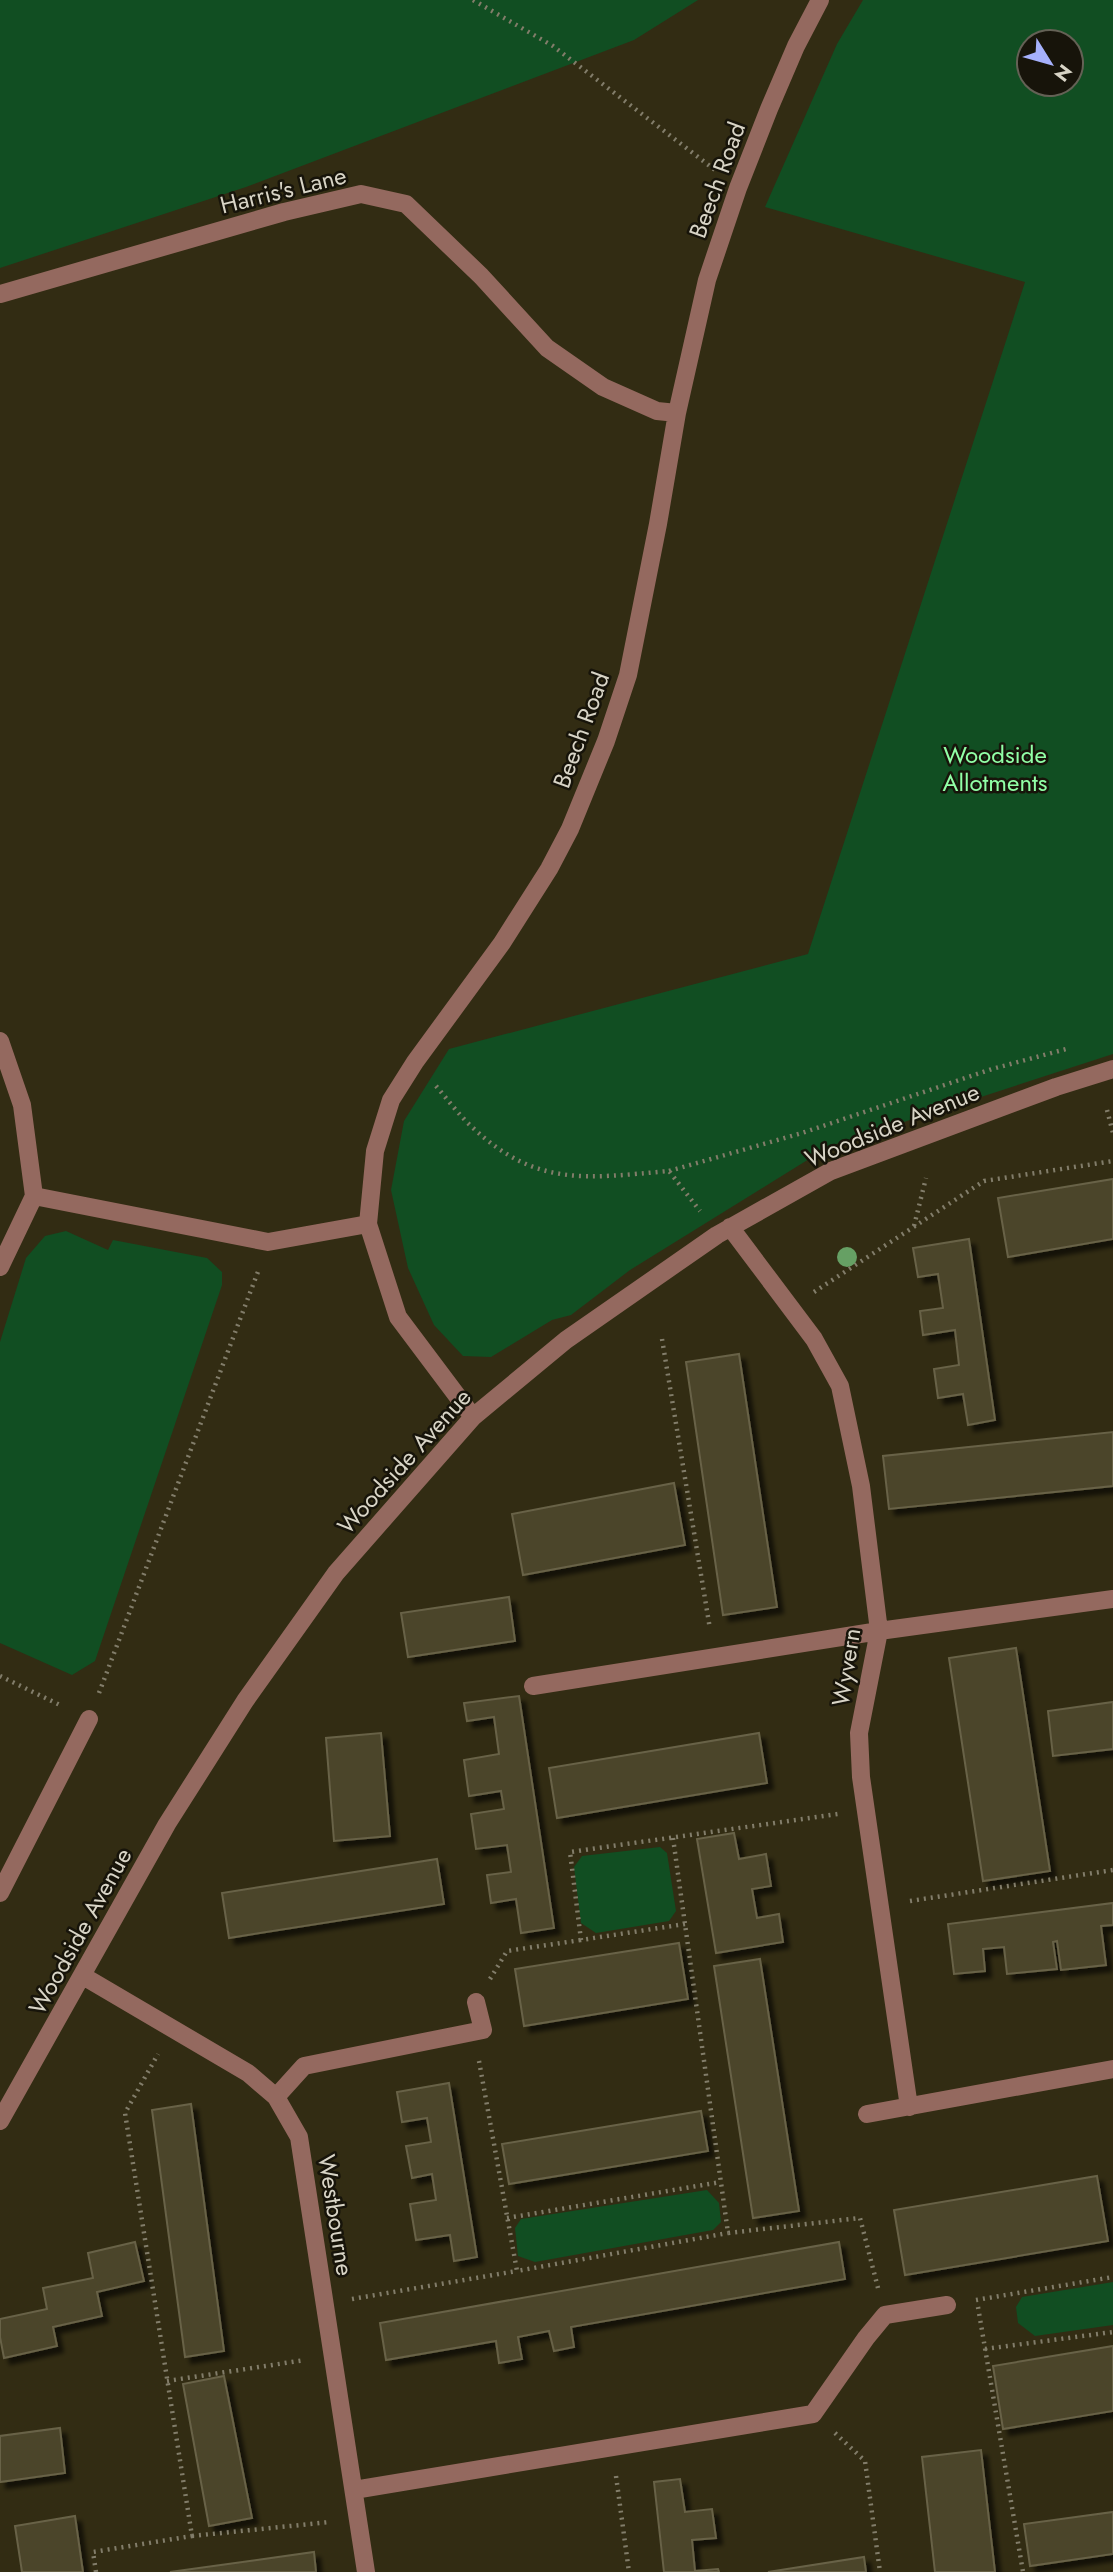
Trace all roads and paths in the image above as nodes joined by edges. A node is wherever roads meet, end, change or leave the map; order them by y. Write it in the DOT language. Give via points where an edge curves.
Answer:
graph roads {
  1 [pos="473,0"];
  2 [pos="820,0"];
  3 [pos="738,188"];
  4 [pos="0,294"];
  5 [pos="677,413"];
  6 [pos="0,1041"];
  7 [pos="1076,1046"];
  8 [pos="415,1062"];
  9 [pos="1113,1069"];
  10 [pos="1107,1110"];
  11 [pos="1113,1133"];
  12 [pos="1113,1161"];
  13 [pos="669,1171"];
  14 [pos="926,1178"];
  15 [pos="34,1196"];
  16 [pos="368,1224"];
  17 [pos="914,1226"];
  18 [pos="724,1231"];
  19 [pos="268,1242"];
  20 [pos="0,1267"];
  21 [pos="789,1308"];
  22 [pos="662,1339"];
  23 [pos="473,1417"];
  24 [pos="1113,1599"];
  25 [pos="879,1631"];
  26 [pos="715,1657"];
  27 [pos="0,1676"];
  28 [pos="533,1685"];
  29 [pos="89,1719"];
  30 [pos="866,1810"];
  31 [pos="673,1838"];
  32 [pos="1113,1870"];
  33 [pos="0,1893"];
  34 [pos="880,1906"];
  35 [pos="685,1924"];
  36 [pos="581,1940"];
  37 [pos="83,1976"];
  38 [pos="477,2002"];
  39 [pos="172,2029"];
  40 [pos="474,2033"];
  41 [pos="1113,2070"];
  42 [pos="276,2097"];
  43 [pos="909,2107"];
  44 [pos="867,2114"];
  45 [pos="0,2121"];
  46 [pos="721,2182"];
  47 [pos="508,2218"];
  48 [pos="727,2234"];
  49 [pos="517,2271"];
  50 [pos="1113,2277"];
  51 [pos="977,2300"];
  52 [pos="325,2304"];
  53 [pos="947,2305"];
  54 [pos="885,2315"];
  55 [pos="1113,2332"];
  56 [pos="985,2349"];
  57 [pos="333,2356"];
  58 [pos="167,2381"];
  59 [pos="813,2414"];
  60 [pos="612,2447"];
  61 [pos="354,2490"];
  62 [pos="358,2520"];
  63 [pos="192,2536"];
  64 [pos="96,2572"];
  65 [pos="366,2572"];
  66 [pos="629,2572"];
  67 [pos="880,2572"];
  68 [pos="1023,2572"];
  1 -- 3 [label="path" via="553,46"];
  2 -- 3 [label="street, Beech Road" via="796,46"];
  3 -- 5 [label="street, Beech Road" via="707,280"];
  4 -- 5 [label="street, Harris's Lane" via="361,194 406,204 547,348 603,387 657,411"];
  5 -- 8 [label="street, Beech Road" via="628,676 586,793 549,869 502,943"];
  6 -- 15 [label="street" via="22,1105"];
  7 -- 13 [label="path"];
  8 -- 13 [label="path" via="471,1127 512,1159 547,1173 592,1177"];
  8 -- 16 [label="street, Beech Road" via="391,1100 375,1150"];
  9 -- 18 [label="street, Woodside Avenue" via="831,1171"];
  10 -- 11 [label="path"];
  12 -- 17 [label="path" via="984,1181"];
  13 -- 18 [label="path"];
  14 -- 17 [label="path"];
  15 -- 19 [label="street"];
  15 -- 20 [label="street"];
  16 -- 19 [label="street"];
  16 -- 23 [label="street, Beech Road" via="398,1317"];
  17 -- 21 [label="path"];
  18 -- 21 [label="street, Wyvern"];
  18 -- 23 [label="street, Woodside Avenue" via="566,1340"];
  19 -- 29 [label="path"];
  21 -- 25 [label="street, Wyvern" via="814,1339 841,1387 861,1486"];
  22 -- 26 [label="path"];
  23 -- 37 [label="street, Woodside Avenue" via="336,1573 245,1701 167,1824"];
  24 -- 25 [label="street"];
  25 -- 26 [label="street"];
  25 -- 30 [label="street, Wyvern" via="859,1733"];
  26 -- 28 [label="street"];
  27 -- 29 [label="path"];
  29 -- 33 [label="street"];
  30 -- 31 [label="path"];
  30 -- 34 [label="street, Wyvern"];
  31 -- 35 [label="path"];
  31 -- 36 [label="path" via="569,1853"];
  32 -- 34 [label="path"];
  34 -- 43 [label="street, Wyvern"];
  35 -- 36 [label="path"];
  35 -- 46 [label="path"];
  36 -- 38 [label="path" via="507,1951"];
  37 -- 39 [label="street, Westbourne"];
  37 -- 45 [label="street, Woodside Avenue"];
  38 -- 40 [label="street" via="483,2030"];
  39 -- 42 [label="street, Westbourne" via="248,2073"];
  39 -- 58 [label="path" via="125,2113"];
  40 -- 42 [label="street" via="304,2066"];
  40 -- 47 [label="path"];
  41 -- 43 [label="street"];
  42 -- 52 [label="street, Westbourne" via="299,2137"];
  43 -- 44 [label="street"];
  46 -- 47 [label="path"];
  46 -- 48 [label="path"];
  47 -- 49 [label="path"];
  48 -- 49 [label="path"];
  48 -- 54 [label="path" via="860,2218"];
  49 -- 52 [label="path"];
  50 -- 51 [label="path"];
  51 -- 53 [label="path"];
  51 -- 56 [label="path"];
  52 -- 57 [label="street, Westbourne"];
  53 -- 54 [label="street"];
  54 -- 59 [label="street"];
  55 -- 56 [label="path"];
  56 -- 68 [label="path"];
  57 -- 58 [label="path"];
  57 -- 61 [label="street, Westbourne"];
  58 -- 63 [label="path"];
  59 -- 60 [label="street"];
  59 -- 67 [label="path" via="865,2461"];
  60 -- 61 [label="street"];
  60 -- 66 [label="path"];
  61 -- 62 [label="street, Westbourne"];
  62 -- 63 [label="path"];
  62 -- 65 [label="street, Westbourne"];
  63 -- 64 [label="path" via="93,2552"];
}
